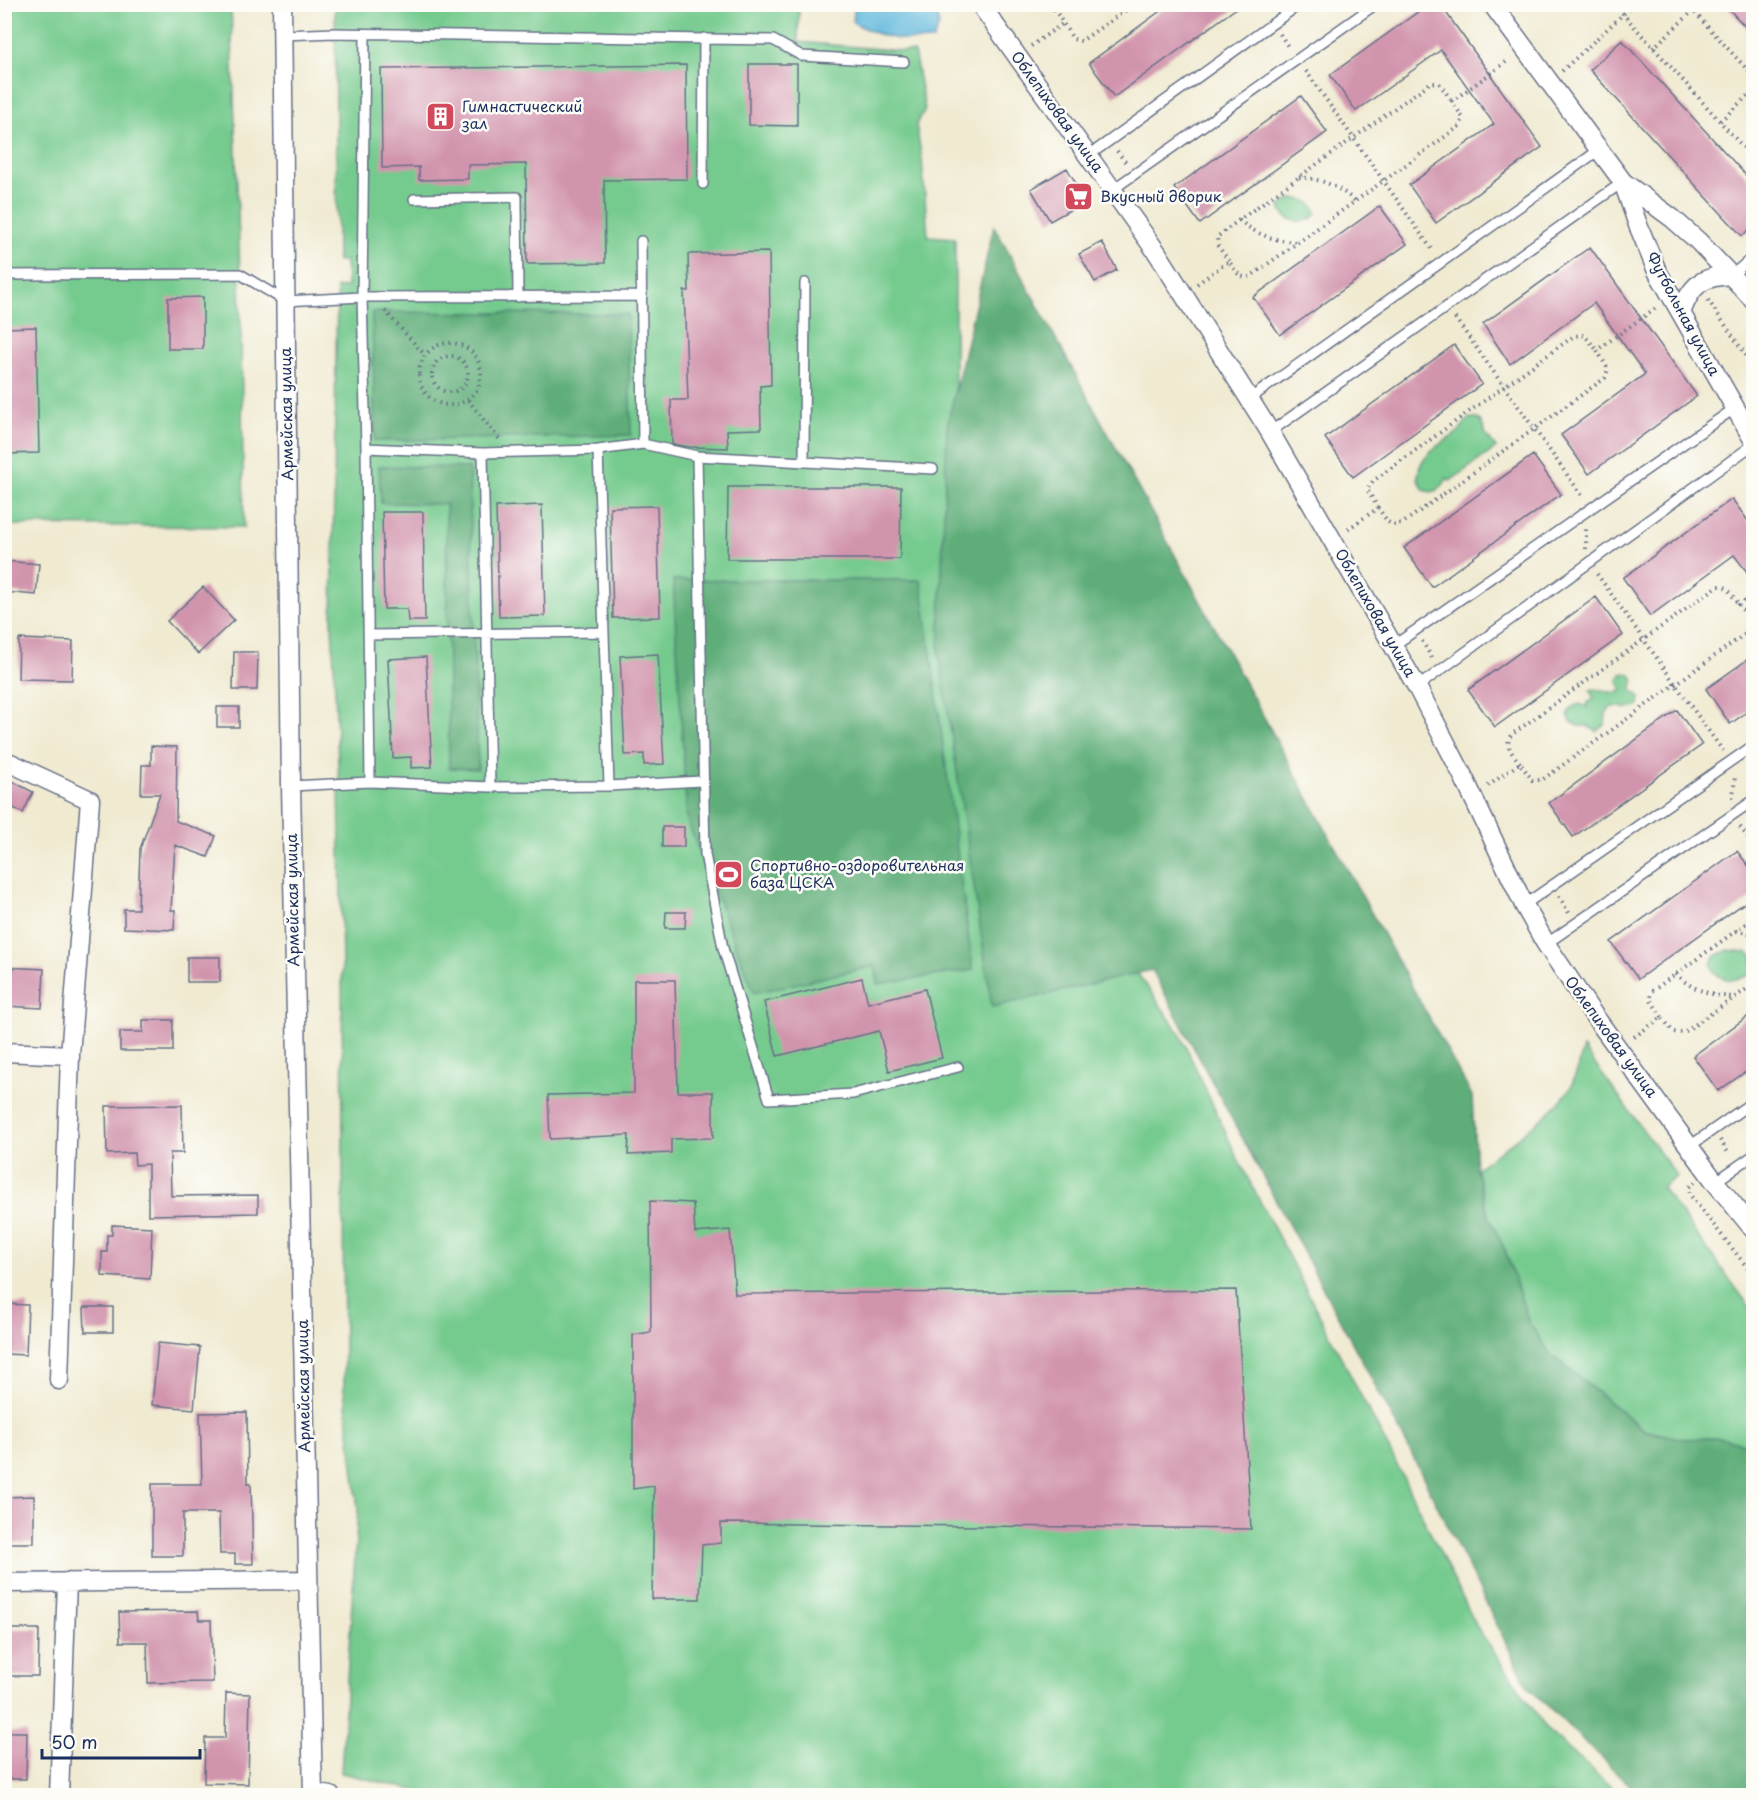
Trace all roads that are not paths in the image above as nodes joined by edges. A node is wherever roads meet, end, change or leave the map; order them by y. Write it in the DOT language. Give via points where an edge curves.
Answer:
graph roads {
  1 [pos="282,4"];
  2 [pos="980,4"];
  3 [pos="1300,4"];
  4 [pos="1376,4"];
  5 [pos="1491,4"];
  6 [pos="282,35"];
  7 [pos="365,35"];
  8 [pos="704,38"];
  9 [pos="904,62"];
  10 [pos="1599,150"];
  11 [pos="1089,156"];
  12 [pos="1623,182"];
  13 [pos="703,184"];
  14 [pos="1112,190"];
  15 [pos="414,199"];
  16 [pos="641,241"];
  17 [pos="1754,256"];
  18 [pos="4,275"];
  19 [pos="1732,276"];
  20 [pos="805,283"];
  21 [pos="642,296"];
  22 [pos="362,297"];
  23 [pos="518,297"];
  24 [pos="285,300"];
  25 [pos="1754,300"];
  26 [pos="1681,313"];
  27 [pos="1248,400"];
  28 [pos="1735,408"];
  29 [pos="1270,432"];
  30 [pos="1752,436"];
  31 [pos="643,444"];
  32 [pos="366,448"];
  33 [pos="598,450"];
  34 [pos="483,453"];
  35 [pos="697,456"];
  36 [pos="804,461"];
  37 [pos="933,469"];
  38 [pos="604,632"];
  39 [pos="486,633"];
  40 [pos="368,635"];
  41 [pos="1393,646"];
  42 [pos="1417,687"];
  43 [pos="1754,745"];
  44 [pos="4,760"];
  45 [pos="702,781"];
  46 [pos="370,782"];
  47 [pos="291,786"];
  48 [pos="609,786"];
  49 [pos="490,787"];
  50 [pos="1754,800"];
  51 [pos="1524,905"];
  52 [pos="1546,944"];
  53 [pos="4,1052"];
  54 [pos="70,1054"];
  55 [pos="958,1067"];
  56 [pos="1754,1101"];
  57 [pos="1690,1146"];
  58 [pos="1754,1155"];
  59 [pos="1712,1177"];
  60 [pos="1754,1230"];
  61 [pos="59,1380"];
  62 [pos="308,1580"];
  63 [pos="67,1582"];
  64 [pos="4,1583"];
  65 [pos="313,1794"];
  66 [pos="59,1796"];
  67 [pos="331,1796"];
  1 -- 6 [label="street, Армейская улица"];
  2 -- 11 [label="street, Облепиховая улица"];
  3 -- 11 [label="lane"];
  4 -- 14 [label="lane"];
  5 -- 10 [label="street, Футбольная улица"];
  6 -- 7 [label="lane"];
  6 -- 24 [label="street, Армейская улица"];
  7 -- 8 [label="lane"];
  7 -- 22 [label="lane"];
  8 -- 9 [label="lane" via="773,40 802,56"];
  8 -- 13 [label="lane"];
  10 -- 12 [label="street, Футбольная улица"];
  10 -- 27 [label="lane"];
  11 -- 14 [label="street, Облепиховая улица"];
  12 -- 19 [label="street, Футбольная улица" via="1672,218"];
  12 -- 26 [label="street, Футбольная улица" via="1658,271"];
  12 -- 29 [label="lane"];
  14 -- 27 [label="street, Облепиховая улица" via="1184,293"];
  15 -- 23 [label="lane" via="517,197"];
  16 -- 21 [label="lane"];
  17 -- 19 [label="lane"];
  18 -- 24 [label="lane" via="240,274"];
  19 -- 25 [label="street, Футбольная улица"];
  19 -- 26 [label="street" via="1715,276 1698,285 1688,295"];
  20 -- 36 [label="lane"];
  21 -- 23 [label="lane"];
  21 -- 31 [label="lane"];
  22 -- 23 [label="lane"];
  22 -- 24 [label="lane"];
  22 -- 32 [label="lane"];
  24 -- 47 [label="street, Армейская улица"];
  26 -- 28 [label="street, Футбольная улица"];
  27 -- 29 [label="street, Облепиховая улица"];
  28 -- 30 [label="street, Футбольная улица"];
  28 -- 41 [label="lane"];
  29 -- 41 [label="street, Облепиховая улица"];
  30 -- 42 [label="lane" via="1589,563"];
  31 -- 33 [label="lane"];
  31 -- 35 [label="lane"];
  32 -- 34 [label="lane"];
  32 -- 40 [label="lane"];
  33 -- 34 [label="lane"];
  33 -- 38 [label="lane"];
  34 -- 39 [label="lane"];
  35 -- 36 [label="lane"];
  35 -- 45 [label="lane"];
  36 -- 37 [label="lane"];
  38 -- 39 [label="lane"];
  38 -- 48 [label="lane"];
  39 -- 40 [label="lane"];
  39 -- 49 [label="lane"];
  40 -- 46 [label="lane"];
  41 -- 42 [label="street, Облепиховая улица"];
  42 -- 51 [label="street, Облепиховая улица"];
  43 -- 51 [label="lane"];
  44 -- 54 [label="street" via="90,800"];
  45 -- 48 [label="lane"];
  45 -- 55 [label="lane" via="705,854 723,948 769,1099 853,1094"];
  46 -- 47 [label="lane"];
  46 -- 49 [label="lane"];
  47 -- 62 [label="street, Армейская улица"];
  48 -- 49 [label="lane"];
  50 -- 52 [label="lane"];
  51 -- 52 [label="street, Облепиховая улица"];
  52 -- 57 [label="street, Облепиховая улица"];
  53 -- 54 [label="street"];
  54 -- 61 [label="street"];
  56 -- 57 [label="lane"];
  57 -- 59 [label="street, Облепиховая улица"];
  58 -- 59 [label="lane"];
  59 -- 60 [label="street, Облепиховая улица"];
  62 -- 63 [label="street"];
  62 -- 65 [label="street, Армейская улица"];
  63 -- 64 [label="street"];
  63 -- 66 [label="street"];
  65 -- 67 [label="street"];
}
